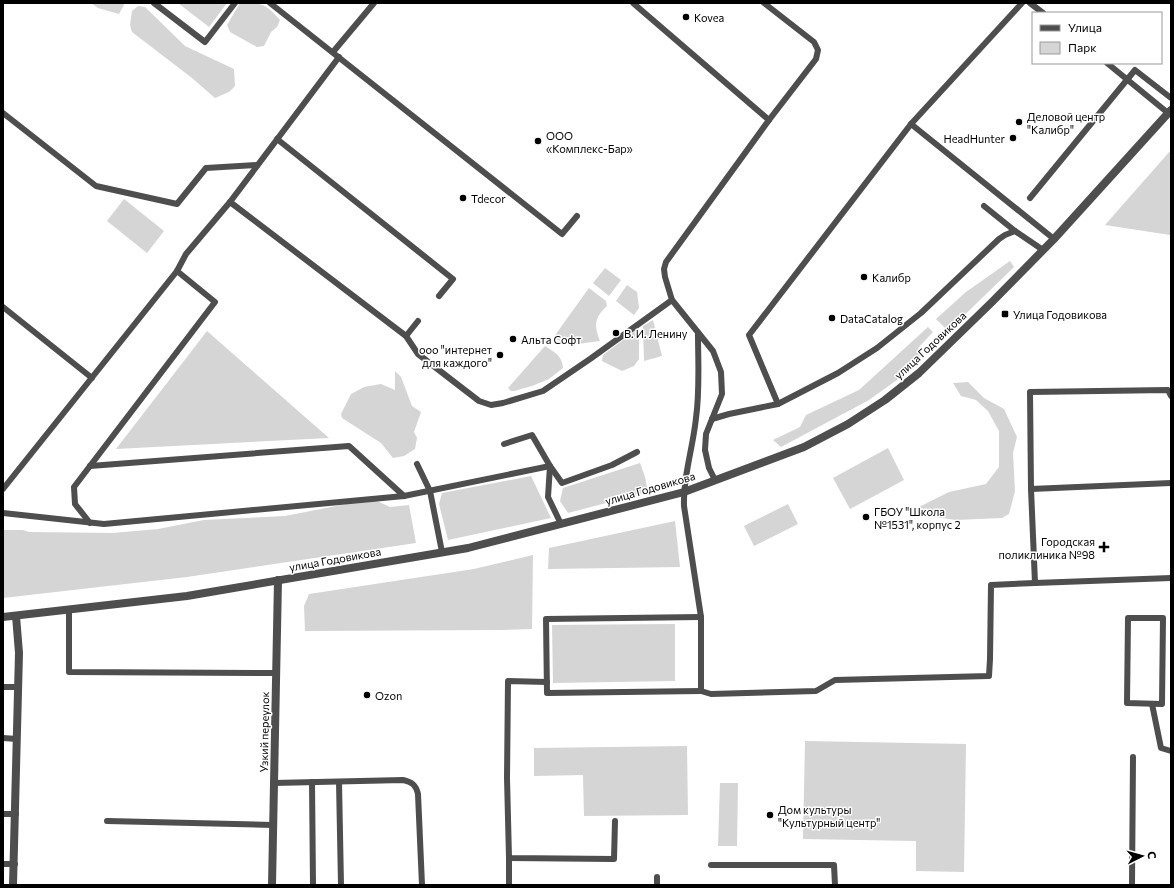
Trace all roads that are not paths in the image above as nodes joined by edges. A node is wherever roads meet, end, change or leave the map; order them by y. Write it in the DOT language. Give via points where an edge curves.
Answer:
graph roads {
  1 [pos="154,3"];
  2 [pos="235,3"];
  3 [pos="270,3"];
  4 [pos="374,3"];
  5 [pos="634,3"];
  6 [pos="764,3"];
  7 [pos="1022,3"];
  8 [pos="1030,3"];
  9 [pos="1042,12"];
  10 [pos="333,52"];
  11 [pos="339,57"];
  12 [pos="1108,64"];
  13 [pos="1127,79"];
  14 [pos="1171,98"];
  15 [pos="1170,111"];
  16 [pos="3,113"];
  17 [pos="769,120"];
  18 [pos="911,124"];
  19 [pos="277,139"];
  20 [pos="257,165"];
  21 [pos="1030,198"];
  22 [pos="230,202"];
  23 [pos="984,206"];
  24 [pos="577,216"];
  25 [pos="1015,231"];
  26 [pos="1054,239"];
  27 [pos="1043,250"];
  28 [pos="177,271"];
  29 [pos="439,296"];
  30 [pos="672,300"];
  31 [pos="3,307"];
  32 [pos="418,321"];
  33 [pos="698,333"];
  34 [pos="406,336"];
  35 [pos="92,378"];
  36 [pos="1171,396"];
  37 [pos="778,404"];
  38 [pos="712,419"];
  39 [pos="504,444"];
  40 [pos="637,452"];
  41 [pos="416,464"];
  42 [pos="90,466"];
  43 [pos="550,466"];
  44 [pos="715,480"];
  45 [pos="1171,484"];
  46 [pos="3,489"];
  47 [pos="1031,489"];
  48 [pos="430,491"];
  49 [pos="684,492"];
  50 [pos="404,496"];
  51 [pos="3,513"];
  52 [pos="90,522"];
  53 [pos="561,524"];
  54 [pos="442,552"];
  55 [pos="1171,578"];
  56 [pos="278,580"];
  57 [pos="1035,583"];
  58 [pos="69,610"];
  59 [pos="16,616"];
  60 [pos="3,617"];
  61 [pos="701,617"];
  62 [pos="277,672"];
  63 [pos="547,682"];
  64 [pos="3,687"];
  65 [pos="19,687"];
  66 [pos="701,691"];
  67 [pos="1152,704"];
  68 [pos="3,738"];
  69 [pos="17,739"];
  70 [pos="1171,751"];
  71 [pos="1132,757"];
  72 [pos="312,782"];
  73 [pos="339,782"];
  74 [pos="274,783"];
  75 [pos="3,814"];
  76 [pos="16,814"];
  77 [pos="106,821"];
  78 [pos="615,821"];
  79 [pos="273,825"];
  80 [pos="509,858"];
  81 [pos="3,864"];
  82 [pos="15,864"];
  83 [pos="711,865"];
  84 [pos="657,878"];
  85 [pos="13,885"];
  86 [pos="272,885"];
  87 [pos="313,885"];
  88 [pos="341,885"];
  89 [pos="422,885"];
  90 [pos="509,885"];
  91 [pos="657,885"];
  92 [pos="835,885"];
  93 [pos="1132,885"];
  1 -- 2 [label="lane" via="205,42"];
  3 -- 10 [label="lane"];
  4 -- 10 [label="lane"];
  5 -- 17 [label="lane"];
  6 -- 17 [label="lane" via="814,42 818,50 816,59"];
  7 -- 18 [label="lane"];
  8 -- 9 [label="lane"];
  10 -- 11 [label="lane"];
  11 -- 19 [label="lane"];
  11 -- 24 [label="lane" via="562,234"];
  12 -- 13 [label="lane"];
  13 -- 14 [label="lane" via="1135,70"];
  13 -- 15 [label="lane"];
  13 -- 21 [label="lane"];
  15 -- 26 [label="street, улица Годовикова"];
  16 -- 20 [label="lane" via="96,186 177,204 206,168"];
  17 -- 30 [label="lane" via="666,262 665,277"];
  18 -- 26 [label="lane"];
  18 -- 37 [label="lane" via="750,335"];
  19 -- 20 [label="lane"];
  19 -- 29 [label="lane" via="453,279"];
  20 -- 22 [label="lane"];
  22 -- 28 [label="lane" via="186,254"];
  22 -- 34 [label="lane"];
  23 -- 25 [label="lane"];
  25 -- 27 [label="lane"];
  25 -- 37 [label="lane" via="999,239 921,313 877,348 838,373"];
  26 -- 27 [label="street, улица Годовикова"];
  27 -- 44 [label="street, улица Годовикова" via="919,373 885,400 848,424 804,447"];
  28 -- 35 [label="lane"];
  28 -- 42 [label="lane" via="214,302"];
  30 -- 33 [label="lane"];
  30 -- 34 [label="lane" via="543,391 491,405 480,401 418,354"];
  31 -- 35 [label="lane"];
  32 -- 34 [label="lane"];
  33 -- 38 [label="lane" via="713,351 721,372 722,394"];
  33 -- 49 [label="lane" via="698,398"];
  35 -- 46 [label="lane"];
  36 -- 47 [label="lane" via="1168,390 1030,392"];
  37 -- 38 [label="lane"];
  38 -- 44 [label="lane" via="706,434 705,450"];
  39 -- 43 [label="lane" via="532,435"];
  40 -- 43 [label="lane" via="612,465 562,483"];
  41 -- 48 [label="lane"];
  42 -- 50 [label="lane" via="349,446"];
  42 -- 52 [label="lane" via="74,487 75,504"];
  43 -- 48 [label="lane"];
  43 -- 53 [label="lane" via="548,496"];
  44 -- 49 [label="street, улица Годовикова"];
  45 -- 47 [label="lane"];
  47 -- 57 [label="lane"];
  48 -- 50 [label="lane"];
  48 -- 54 [label="lane"];
  49 -- 53 [label="street, улица Годовикова"];
  49 -- 61 [label="lane"];
  50 -- 52 [label="lane" via="104,524"];
  51 -- 52 [label="lane"];
  53 -- 54 [label="street, улица Годовикова" via="468,548"];
  54 -- 56 [label="street, улица Годовикова"];
  55 -- 57 [label="lane"];
  56 -- 58 [label="street, улица Годовикова" via="187,596"];
  56 -- 62 [label="street, Узкий переулок"];
  57 -- 66 [label="lane" via="991,585 988,676 835,680 816,691 711,694"];
  58 -- 59 [label="street, улица Годовикова"];
  58 -- 62 [label="lane" via="69,672"];
  59 -- 60 [label="street, улица Годовикова"];
  59 -- 65 [label="street"];
  61 -- 63 [label="lane" via="546,619"];
  61 -- 66 [label="lane"];
  62 -- 74 [label="street, Узкий переулок"];
  63 -- 66 [label="lane" via="547,693"];
  63 -- 80 [label="lane" via="508,681"];
  64 -- 65 [label="lane"];
  65 -- 69 [label="street"];
  67 -- 67 [label="lane" via="1127,703 1128,618 1163,618 1162,704"];
  67 -- 70 [label="lane" via="1161,748"];
  68 -- 69 [label="lane"];
  69 -- 76 [label="street"];
  71 -- 93 [label="lane"];
  72 -- 73 [label="lane"];
  72 -- 74 [label="lane"];
  72 -- 87 [label="lane"];
  73 -- 88 [label="lane"];
  73 -- 89 [label="lane" via="403,780 411,781 416,787"];
  74 -- 79 [label="street, Узкий переулок"];
  75 -- 76 [label="lane"];
  76 -- 82 [label="street"];
  77 -- 79 [label="lane"];
  78 -- 80 [label="lane" via="614,859"];
  79 -- 86 [label="street, Узкий переулок"];
  80 -- 90 [label="lane"];
  81 -- 82 [label="lane"];
  82 -- 85 [label="street"];
  83 -- 92 [label="lane" via="834,865"];
  84 -- 91 [label="lane"];
}
